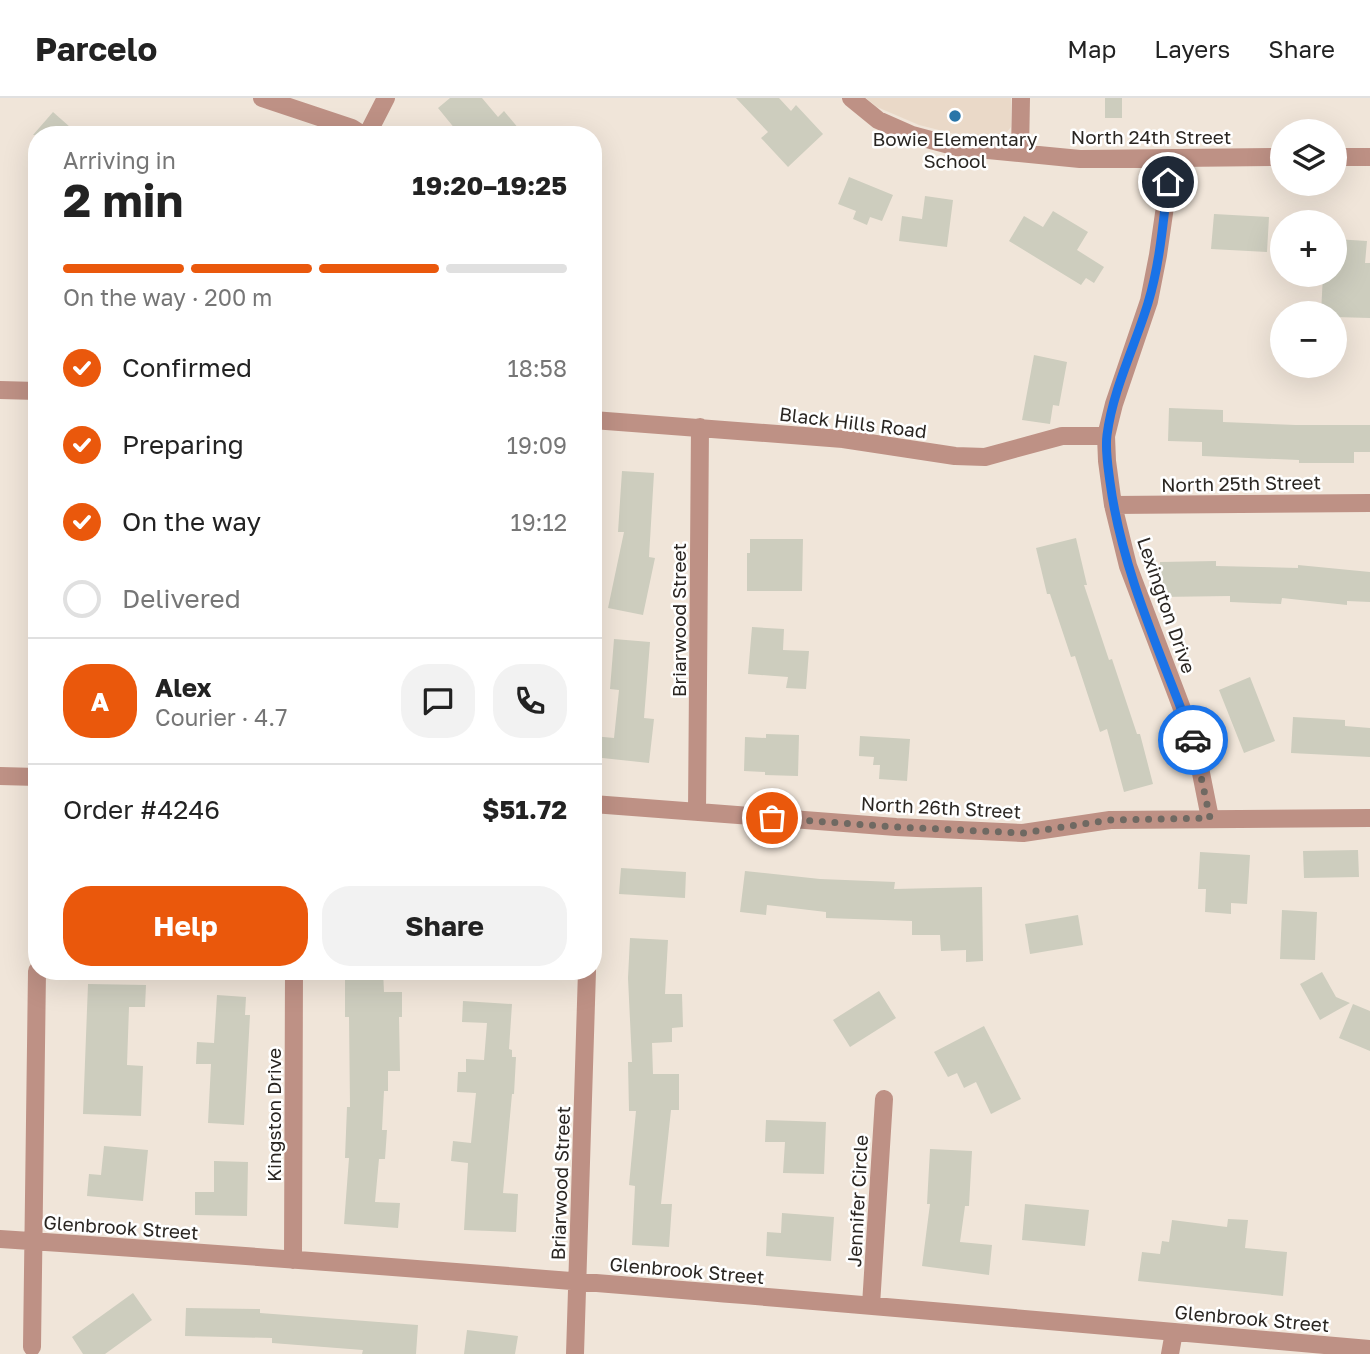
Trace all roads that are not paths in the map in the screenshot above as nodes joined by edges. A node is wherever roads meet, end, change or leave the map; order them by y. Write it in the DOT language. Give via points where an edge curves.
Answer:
graph roads {
  1 [pos="262,98"];
  2 [pos="386,98"];
  3 [pos="851,98"];
  4 [pos="1021,98"];
  5 [pos="346,126"];
  6 [pos="370,126"];
  7 [pos="1020,153"];
  8 [pos="1270,157"];
  9 [pos="1347,157"];
  10 [pos="1370,157"];
  11 [pos="1172,158"];
  12 [pos="0,390"];
  13 [pos="28,391"];
  14 [pos="602,421"];
  15 [pos="700,427"];
  16 [pos="1106,436"];
  17 [pos="1370,503"];
  18 [pos="1113,505"];
  19 [pos="0,776"];
  20 [pos="28,777"];
  21 [pos="602,805"];
  22 [pos="698,812"];
  23 [pos="1210,818"];
  24 [pos="1370,818"];
  25 [pos="37,980"];
  26 [pos="295,980"];
  27 [pos="587,980"];
  28 [pos="884,1099"];
  29 [pos="0,1239"];
  30 [pos="34,1242"];
  31 [pos="293,1260"];
  32 [pos="578,1282"];
  33 [pos="871,1305"];
  34 [pos="1174,1332"];
  35 [pos="32,1347"];
  36 [pos="1370,1349"];
  37 [pos="575,1354"];
  38 [pos="1170,1354"];
  1 -- 5 [label="street"];
  2 -- 6 [label="street"];
  3 -- 7 [label="street, North 24th Street" via="878,120 912,135 957,147"];
  4 -- 7 [label="street"];
  7 -- 11 [label="street, North 24th Street" via="1080,159"];
  8 -- 11 [label="street, North 24th Street"];
  9 -- 10 [label="street"];
  11 -- 16 [label="street, Lexington Drive" via="1149,301"];
  12 -- 13 [label="street"];
  14 -- 15 [label="street, Black Hills Road"];
  15 -- 16 [label="street, Black Hills Road" via="985,457 1062,436"];
  15 -- 22 [label="street, Briarwood Street"];
  16 -- 18 [label="street, Lexington Drive"];
  17 -- 18 [label="street, North 25th Street"];
  18 -- 23 [label="street, Lexington Drive" via="1128,566 1195,743"];
  19 -- 20 [label="street"];
  21 -- 22 [label="street, North 26th Street"];
  22 -- 23 [label="street, North 26th Street" via="1023,833 1110,820"];
  23 -- 24 [label="street, North 26th Street"];
  25 -- 30 [label="street"];
  26 -- 31 [label="street, Kingston Drive"];
  27 -- 32 [label="street, Briarwood Street"];
  28 -- 33 [label="street, Jennifer Circle"];
  29 -- 30 [label="street, Glenbrook Street"];
  30 -- 31 [label="street, Glenbrook Street"];
  30 -- 35 [label="street"];
  31 -- 32 [label="street, Glenbrook Street"];
  32 -- 33 [label="street, Glenbrook Street"];
  32 -- 37 [label="street, Briarwood Street"];
  33 -- 34 [label="street, Glenbrook Street"];
  34 -- 36 [label="street, Glenbrook Street"];
  34 -- 38 [label="street"];
}
